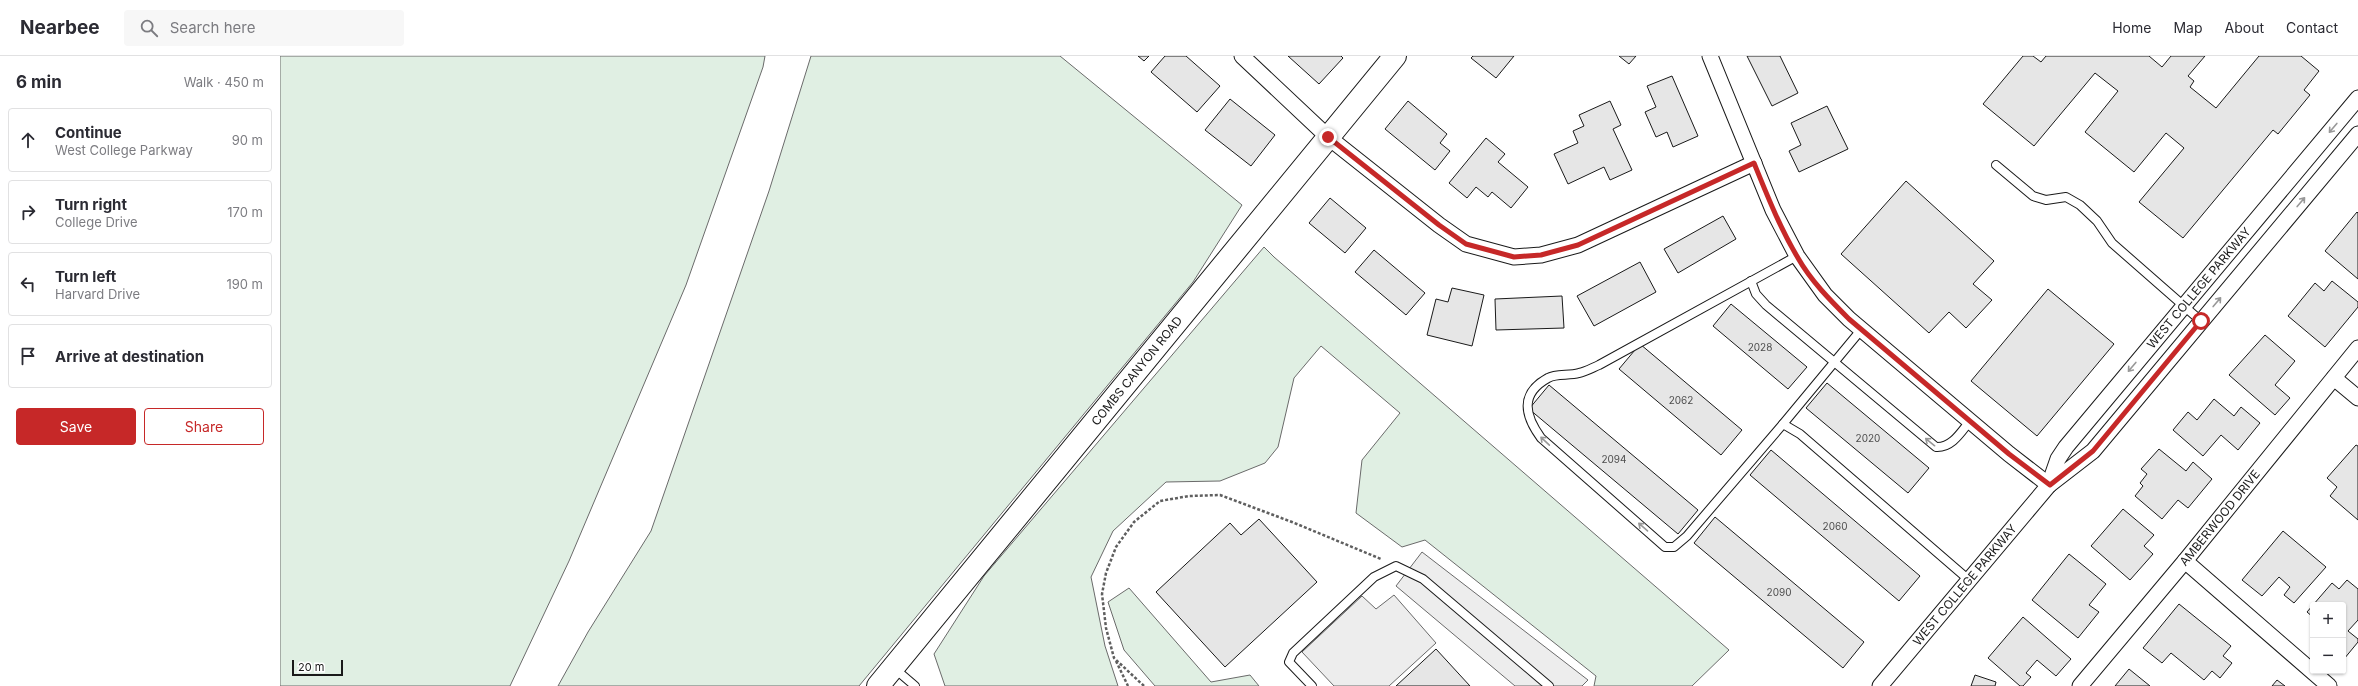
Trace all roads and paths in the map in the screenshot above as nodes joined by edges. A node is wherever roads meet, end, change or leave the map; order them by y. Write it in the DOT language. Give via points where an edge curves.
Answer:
graph roads {
  1 [pos="1242,56"];
  2 [pos="1395,56"];
  3 [pos="1710,56"];
  4 [pos="2358,98"];
  5 [pos="2358,134"];
  6 [pos="1328,137"];
  7 [pos="1754,163"];
  8 [pos="1996,165"];
  9 [pos="1796,256"];
  10 [pos="1751,281"];
  11 [pos="2183,306"];
  12 [pos="2201,321"];
  13 [pos="1861,330"];
  14 [pos="2358,348"];
  15 [pos="1833,363"];
  16 [pos="2334,378"];
  17 [pos="2358,398"];
  18 [pos="1970,422"];
  19 [pos="1783,424"];
  20 [pos="2050,485"];
  21 [pos="2185,561"];
  22 [pos="1396,566"];
  23 [pos="1969,580"];
  24 [pos="1114,658"];
  25 [pos="893,667"];
  26 [pos="878,686"];
  27 [pos="915,686"];
  28 [pos="1128,686"];
  29 [pos="1144,686"];
  30 [pos="1312,686"];
  31 [pos="1549,686"];
  32 [pos="1880,686"];
  33 [pos="2080,686"];
  34 [pos="2329,686"];
  1 -- 6 [label="street"];
  2 -- 6 [label="street, COMBS CANYON ROAD"];
  3 -- 7 [label="street"];
  4 -- 11 [label="street, WEST COLLEGE PARKWAY, one-way"];
  12 -- 5 [label="street, WEST COLLEGE PARKWAY, one-way"];
  6 -- 7 [label="street" via="1466,244 1514,257 1541,255 1578,245"];
  6 -- 25 [label="street, COMBS CANYON ROAD"];
  7 -- 9 [label="street" via="1773,210"];
  8 -- 11 [label="lane" via="2033,196 2046,200 2066,197 2080,205 2097,221 2112,243"];
  9 -- 10 [label="lane"];
  9 -- 13 [label="street" via="1825,295"];
  10 -- 15 [label="lane" via="1756,294 1766,305"];
  19 -- 10 [label="lane, one-way" via="1687,536 1674,547 1665,547 1541,438 1527,413 1529,396 1548,377 1578,374 1599,365"];
  11 -- 12 [label="lane"];
  11 -- 20 [label="street, WEST COLLEGE PARKWAY, one-way" via="2066,447 2058,459"];
  12 -- 20 [label="street, WEST COLLEGE PARKWAY" via="2093,451"];
  13 -- 15 [label="lane"];
  13 -- 18 [label="street"];
  14 -- 16 [label="street, AMBERWOOD DRIVE"];
  18 -- 15 [label="lane, one-way" via="1951,443 1944,447 1936,447"];
  15 -- 19 [label="lane"];
  16 -- 17 [label="street"];
  16 -- 21 [label="street, AMBERWOOD DRIVE"];
  18 -- 20 [label="street"];
  19 -- 23 [label="lane" via="1800,434"];
  20 -- 23 [label="street, WEST COLLEGE PARKWAY"];
  21 -- 33 [label="street, AMBERWOOD DRIVE"];
  21 -- 34 [label="street"];
  22 -- 24 [label="path" via="1220,495 1189,496 1160,501 1134,522 1116,548 1106,573 1102,594 1106,628"];
  22 -- 30 [label="lane" via="1374,577 1293,653 1289,662"];
  22 -- 31 [label="lane" via="1423,579"];
  23 -- 32 [label="street, WEST COLLEGE PARKWAY"];
  24 -- 28 [label="path"];
  24 -- 29 [label="path"];
  25 -- 26 [label="street, COMBS CANYON ROAD"];
  25 -- 27 [label="lane"];
}
